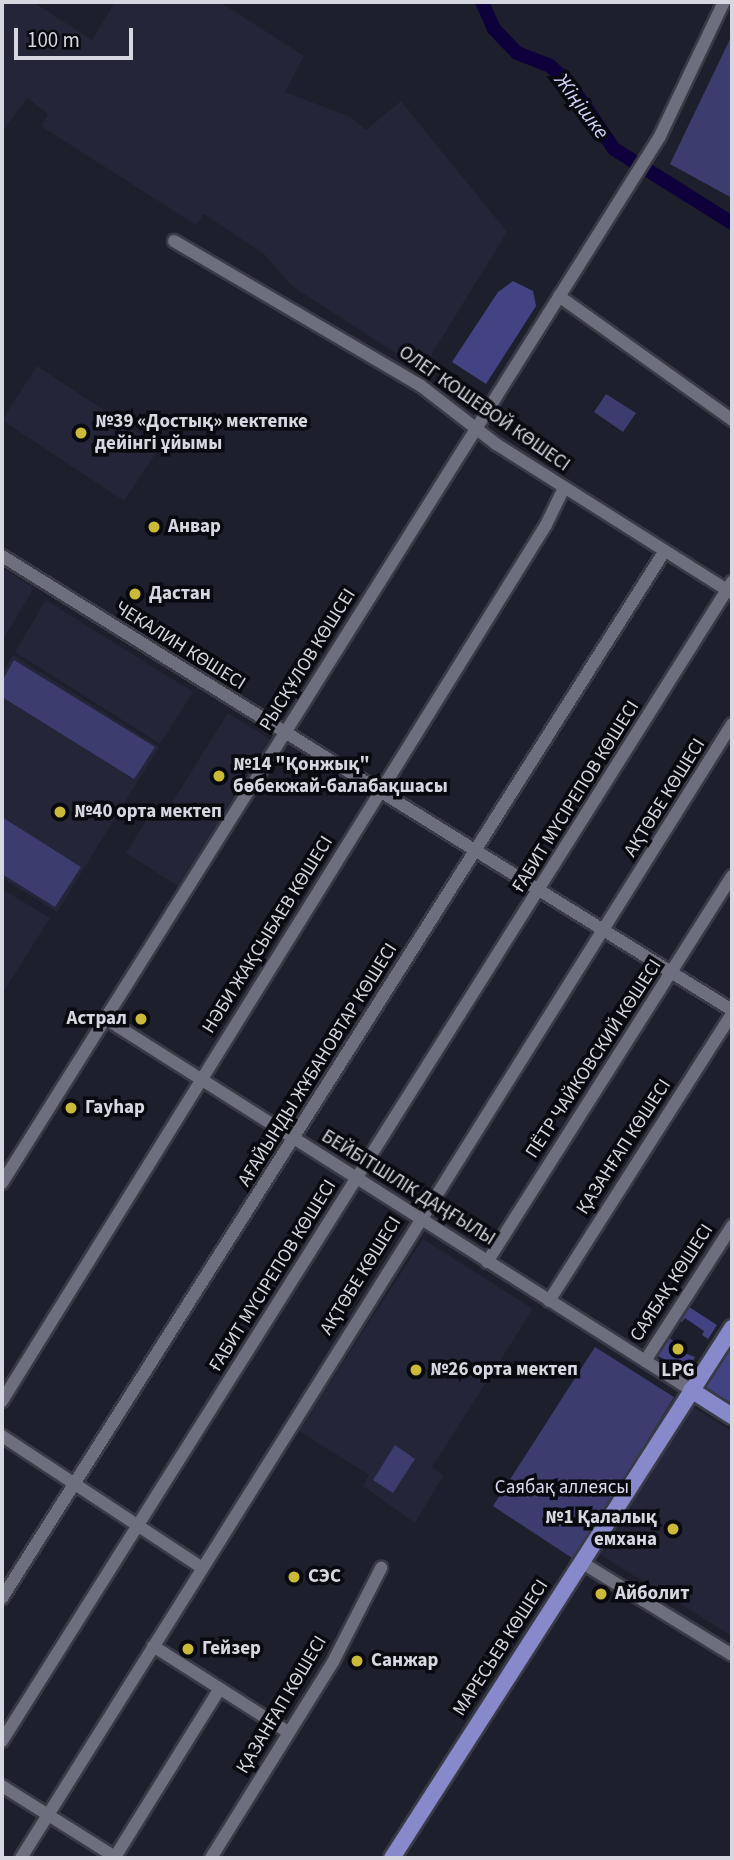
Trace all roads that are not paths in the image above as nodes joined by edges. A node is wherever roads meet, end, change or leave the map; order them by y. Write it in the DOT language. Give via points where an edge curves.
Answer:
graph roads {
  1 [pos="723,2"];
  2 [pos="174,242"];
  3 [pos="559,296"];
  4 [pos="732,420"];
  5 [pos="478,428"];
  6 [pos="564,488"];
  7 [pos="664,552"];
  8 [pos="2,556"];
  9 [pos="730,589"];
  10 [pos="732,724"];
  11 [pos="285,734"];
  12 [pos="381,791"];
  13 [pos="476,849"];
  14 [pos="732,876"];
  15 [pos="542,890"];
  16 [pos="606,930"];
  17 [pos="673,972"];
  18 [pos="732,1012"];
  19 [pos="106,1019"];
  20 [pos="200,1080"];
  21 [pos="294,1141"];
  22 [pos="356,1180"];
  23 [pos="2,1183"];
  24 [pos="419,1220"];
  25 [pos="732,1226"];
  26 [pos="487,1262"];
  27 [pos="549,1301"];
  28 [pos="732,1328"];
  29 [pos="645,1361"];
  30 [pos="691,1390"];
  31 [pos="2,1401"];
  32 [pos="732,1416"];
  33 [pos="2,1436"];
  34 [pos="74,1484"];
  35 [pos="139,1526"];
  36 [pos="581,1562"];
  37 [pos="201,1567"];
  38 [pos="381,1568"];
  39 [pos="2,1598"];
  40 [pos="153,1646"];
  41 [pos="732,1655"];
  42 [pos="219,1690"];
  43 [pos="288,1732"];
  44 [pos="2,1741"];
  45 [pos="2,1786"];
  46 [pos="48,1815"];
  47 [pos="21,1858"];
  48 [pos="116,1858"];
  49 [pos="211,1858"];
  50 [pos="391,1858"];
  1 -- 3 [label="street, РЫСҚҰЛОВ КӨШСЕІ" via="660,136"];
  2 -- 5 [label="street, ОЛЕГ КОШЕВОЙ КӨШЕСІ" via="421,386"];
  3 -- 4 [label="street"];
  3 -- 5 [label="street, РЫСҚҰЛОВ КӨШСЕІ"];
  5 -- 6 [label="street, ОЛЕГ КОШЕВОЙ КӨШЕСІ"];
  5 -- 11 [label="street, РЫСҚҰЛОВ КӨШСЕІ"];
  6 -- 7 [label="street, ОЛЕГ КОШЕВОЙ КӨШЕСІ"];
  6 -- 12 [label="street, НӘБИ ЖАҚСЫБАЕВ КӨШЕСІ" via="546,525"];
  7 -- 9 [label="street, ОЛЕГ КОШЕВОЙ КӨШЕСІ"];
  7 -- 13 [label="street, АҒАЙЫНДЫ ЖҰБАНОВТАР КӨШЕСІ"];
  8 -- 11 [label="street, ЧЕКАЛИН КӨШЕСІ"];
  9 -- 15 [label="street, ҒАБИТ МҮСІРЕПОВ КӨШЕСІ"];
  10 -- 16 [label="street, АҚТӨБЕ КӨШЕСІ"];
  11 -- 12 [label="street, ЧЕКАЛИН КӨШЕСІ"];
  11 -- 19 [label="street, РЫСҚҰЛОВ КӨШСЕІ"];
  12 -- 13 [label="street, ЧЕКАЛИН КӨШЕСІ"];
  12 -- 20 [label="street, НӘБИ ЖАҚСЫБАЕВ КӨШЕСІ"];
  13 -- 15 [label="street, ЧЕКАЛИН КӨШЕСІ"];
  13 -- 21 [label="street, АҒАЙЫНДЫ ЖҰБАНОВТАР КӨШЕСІ"];
  14 -- 17 [label="street, ПЁТР ЧАЙКОВСКИЙ КӨШЕСІ"];
  15 -- 16 [label="street, ЧЕКАЛИН КӨШЕСІ"];
  15 -- 22 [label="street, ҒАБИТ МҮСІРЕПОВ КӨШЕСІ"];
  16 -- 17 [label="street, ЧЕКАЛИН КӨШЕСІ"];
  16 -- 24 [label="street, АҚТӨБЕ КӨШЕСІ"];
  17 -- 18 [label="street, ЧЕКАЛИН КӨШЕСІ"];
  17 -- 26 [label="street, ПЁТР ЧАЙКОВСКИЙ КӨШЕСІ"];
  18 -- 27 [label="street, ҚАЗАНҒАП КӨШЕСІ"];
  19 -- 20 [label="street, БЕЙБІТШІЛІК ДАҢҒЫЛЫ"];
  19 -- 23 [label="street, РЫСҚҰЛОВ КӨШСЕІ"];
  20 -- 21 [label="street, БЕЙБІТШІЛІК ДАҢҒЫЛЫ"];
  20 -- 31 [label="street, НӘБИ ЖАҚСЫБАЕВ КӨШЕСІ"];
  21 -- 22 [label="street, БЕЙБІТШІЛІК ДАҢҒЫЛЫ"];
  21 -- 34 [label="street, АҒАЙЫНДЫ ЖҰБАНОВТАР КӨШЕСІ"];
  22 -- 24 [label="street, БЕЙБІТШІЛІК ДАҢҒЫЛЫ"];
  22 -- 35 [label="street, ҒАБИТ МҮСІРЕПОВ КӨШЕСІ"];
  24 -- 26 [label="street, БЕЙБІТШІЛІК ДАҢҒЫЛЫ"];
  24 -- 37 [label="street, АҚТӨБЕ КӨШЕСІ"];
  25 -- 29 [label="street, САЯБАҚ КӨШЕСІ"];
  26 -- 27 [label="street, БЕЙБІТШІЛІК ДАҢҒЫЛЫ"];
  27 -- 29 [label="street, БЕЙБІТШІЛІК ДАҢҒЫЛЫ"];
  28 -- 30 [label="main road"];
  29 -- 30 [label="street, БЕЙБІТШІЛІК ДАҢҒЫЛЫ"];
  30 -- 32 [label="main road, БЕЙБІТШІЛІК ДАҢҒЫЛЫ"];
  30 -- 36 [label="main road, МАРЕСЬЕВ КӨШЕСІ"];
  33 -- 34 [label="street"];
  34 -- 35 [label="street"];
  34 -- 39 [label="street, АҒАЙЫНДЫ ЖҰБАНОВТАР КӨШЕСІ"];
  35 -- 37 [label="street"];
  35 -- 44 [label="street, ҒАБИТ МҮСІРЕПОВ КӨШЕСІ"];
  36 -- 41 [label="street"];
  36 -- 50 [label="main road, МАРЕСЬЕВ КӨШЕСІ"];
  37 -- 40 [label="street, АҚТӨБЕ КӨШЕСІ"];
  38 -- 43 [label="street, ҚАЗАНҒАП КӨШЕСІ" via="333,1662"];
  40 -- 42 [label="street"];
  40 -- 46 [label="street, АҚТӨБЕ КӨШЕСІ"];
  42 -- 43 [label="street"];
  42 -- 48 [label="street"];
  43 -- 49 [label="street, ҚАЗАНҒАП КӨШЕСІ"];
  45 -- 46 [label="street"];
  46 -- 47 [label="street, АҚТӨБЕ КӨШЕСІ"];
  46 -- 48 [label="street"];
}
